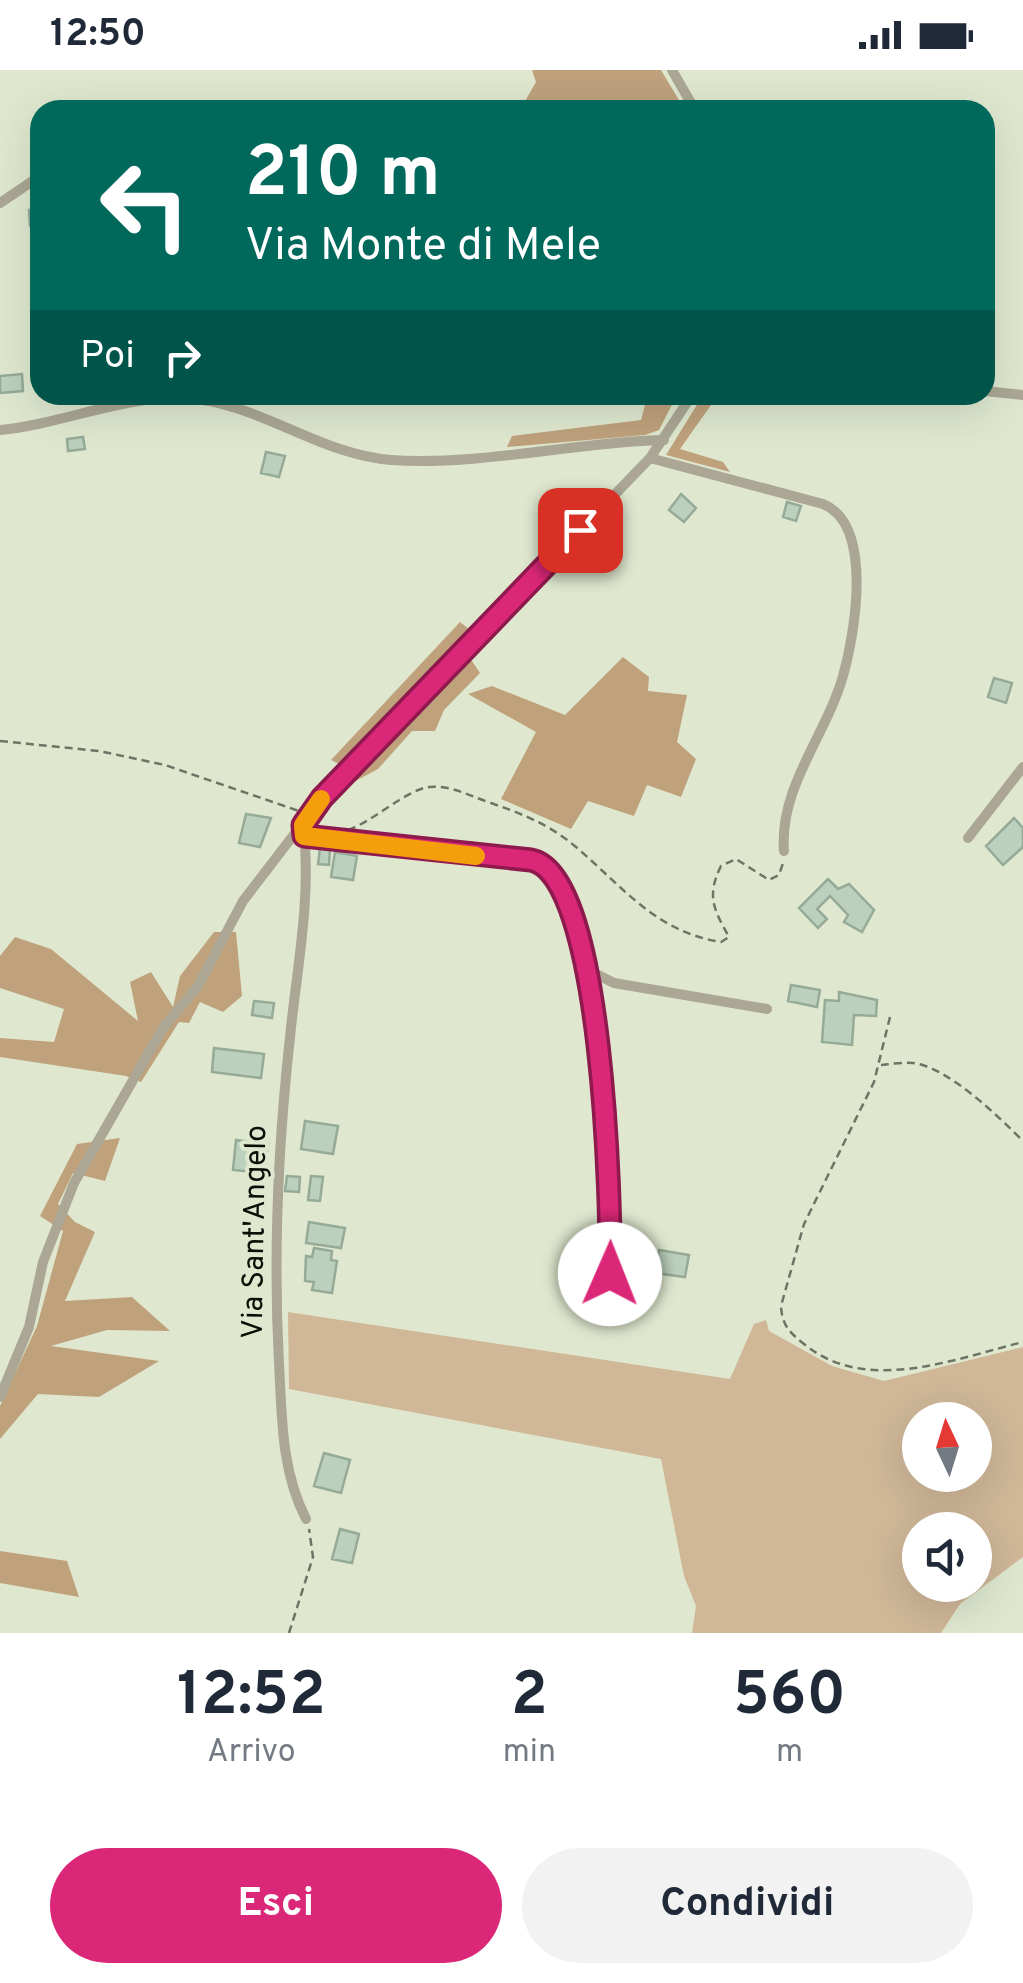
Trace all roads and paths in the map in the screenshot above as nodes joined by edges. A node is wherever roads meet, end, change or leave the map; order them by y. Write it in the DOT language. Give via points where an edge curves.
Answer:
graph roads {
  1 [pos="672,70"];
  2 [pos="689,100"];
  3 [pos="30,183"];
  4 [pos="0,203"];
  5 [pos="995,391"];
  6 [pos="1023,395"];
  7 [pos="127,405"];
  8 [pos="223,405"];
  9 [pos="686,405"];
  10 [pos="0,430"];
  11 [pos="664,440"];
  12 [pos="650,458"];
  13 [pos="0,741"];
  14 [pos="1023,766"];
  15 [pos="310,814"];
  16 [pos="304,831"];
  17 [pos="340,832"];
  18 [pos="968,838"];
  19 [pos="784,851"];
  20 [pos="584,968"];
  21 [pos="767,1009"];
  22 [pos="890,1017"];
  23 [pos="880,1065"];
  24 [pos="1023,1142"];
  25 [pos="610,1274"];
  26 [pos="1023,1342"];
  27 [pos="0,1397"];
  28 [pos="306,1519"];
  29 [pos="289,1633"];
  1 -- 2 [label="street"];
  3 -- 4 [label="street"];
  5 -- 6 [label="street"];
  7 -- 10 [label="street"];
  8 -- 11 [label="street" via="384,459 445,460"];
  9 -- 11 [label="street"];
  11 -- 12 [label="street"];
  12 -- 15 [label="street"];
  12 -- 19 [label="street" via="823,504 843,516 851,533 856,578 849,646 835,698 787,808"];
  13 -- 15 [label="path" via="165,766"];
  14 -- 18 [label="street"];
  15 -- 16 [label="street"];
  16 -- 20 [label="street" via="542,862 560,884"];
  16 -- 27 [label="street" via="244,901 74,1183"];
  16 -- 28 [label="street, Via Sant'Angelo" via="304,924 274,1260 284,1441"];
  17 -- 19 [label="path" via="371,822 423,788 446,786 536,819 659,920 721,942 728,933 711,898 720,866 742,861 769,880 782,870"];
  20 -- 21 [label="street" via="614,983"];
  20 -- 25 [label="street" via="606,1106"];
  22 -- 23 [label="path"];
  23 -- 24 [label="path" via="930,1069 982,1103"];
  23 -- 26 [label="path" via="804,1224 780,1306 785,1328 827,1360 884,1371"];
  28 -- 29 [label="path" via="313,1556"];
}
